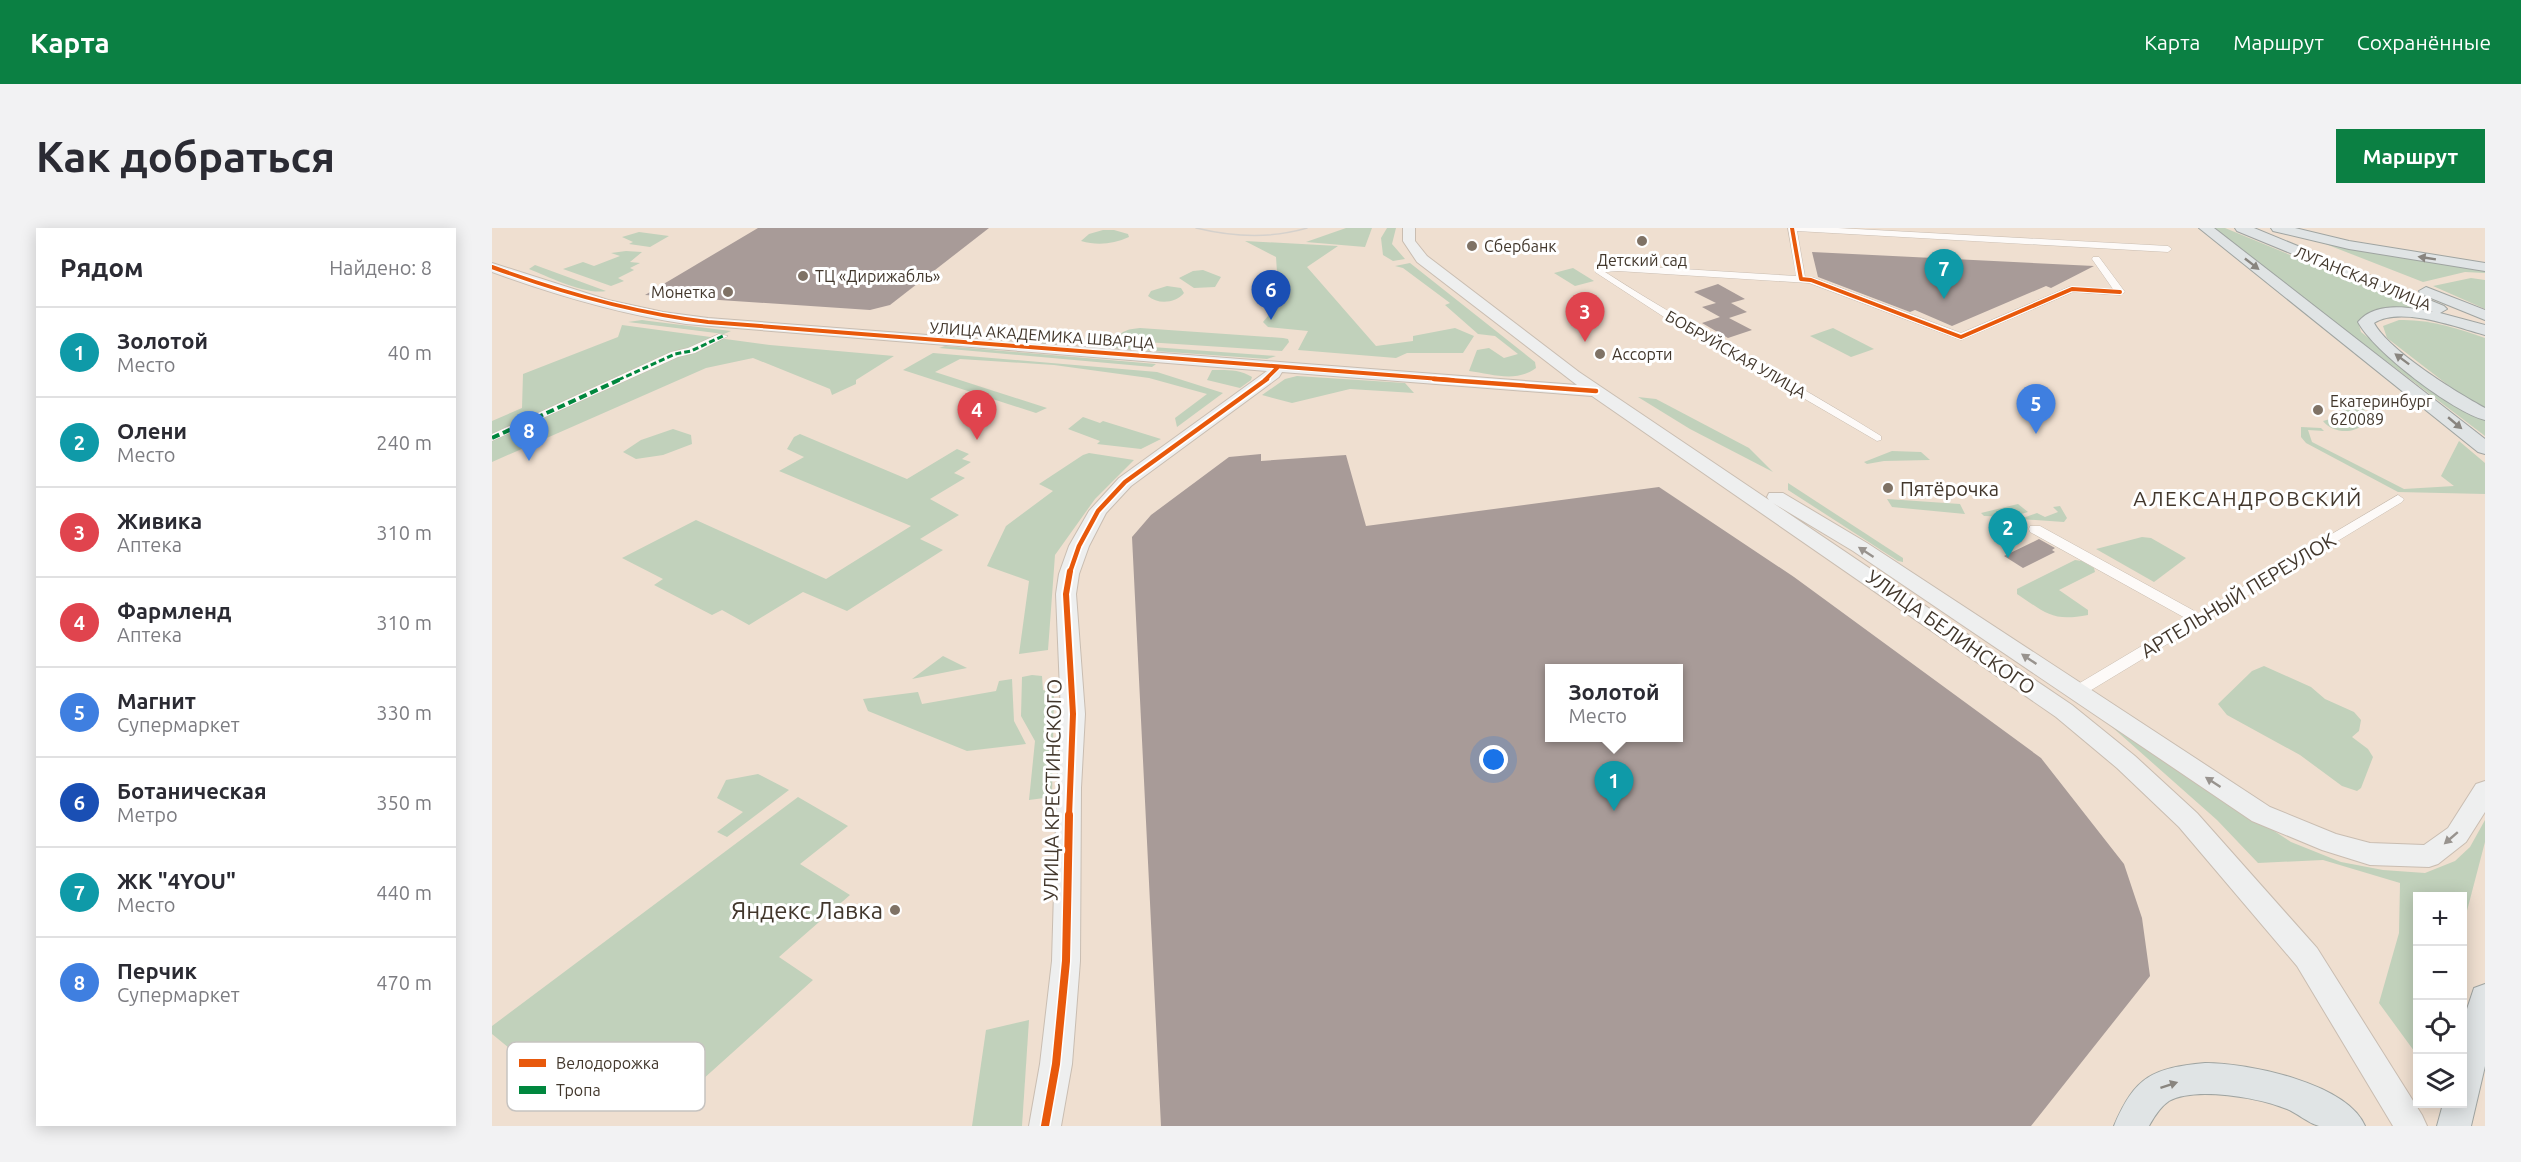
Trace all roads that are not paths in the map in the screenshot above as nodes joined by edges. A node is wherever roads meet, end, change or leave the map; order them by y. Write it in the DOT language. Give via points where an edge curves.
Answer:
graph roads {
  1 [pos="1409,228"];
  2 [pos="1793,228"];
  3 [pos="2206,228"];
  4 [pos="2242,228"];
  5 [pos="2271,228"];
  6 [pos="2278,228"];
  7 [pos="1914,231"];
  8 [pos="2168,249"];
  9 [pos="2096,259"];
  10 [pos="492,267"];
  11 [pos="2485,267"];
  12 [pos="1801,279"];
  13 [pos="2485,315"];
  14 [pos="2485,329"];
  15 [pos="723,336"];
  16 [pos="1541,352"];
  17 [pos="1277,368"];
  18 [pos="1506,385"];
  19 [pos="1596,391"];
  20 [pos="2485,415"];
  21 [pos="492,438"];
  22 [pos="1877,438"];
  23 [pos="2485,448"];
  24 [pos="1708,466"];
  25 [pos="2398,499"];
  26 [pos="2035,529"];
  27 [pos="2198,619"];
  28 [pos="2078,692"];
  29 [pos="2485,792"];
  30 [pos="2485,998"];
  31 [pos="2467,1075"];
  32 [pos="2459,1108"];
  33 [pos="2346,1124"];
  34 [pos="1045,1126"];
  35 [pos="2131,1126"];
  36 [pos="2411,1126"];
  37 [pos="2454,1126"];
  1 -- 16 [label="street, УЛИЦА БЕЛИНСКОГО" via="1409,241 1422,259"];
  2 -- 7 [label="street"];
  2 -- 12 [label="street"];
  3 -- 23 [label="main road, one-way"];
  4 -- 14 [label="main road, ЛУГАНСКАЯ УЛИЦА"];
  5 -- 13 [label="main road, ЛУГАНСКАЯ УЛИЦА"];
  11 -- 6 [label="main road, one-way" via="2349,245"];
  7 -- 8 [label="street"];
  9 -- 12 [label="street" via="2120,292 2072,289 1960,337"];
  10 -- 17 [label="street, УЛИЦА АКАДЕМИКА ШВАРЦА" via="592,300 698,320"];
  12 -- 22 [label="street, БОБРУЙСКАЯ УЛИЦА" via="1603,268 1599,272"];
  20 -- 14 [label="main road, one-way" via="2456,399 2382,343 2366,322 2379,315 2403,313"];
  15 -- 21 [label="street" via="552,418 525,423"];
  16 -- 18 [label="street" via="1545,363 1542,372 1530,381"];
  16 -- 19 [label="street, УЛИЦА БЕЛИНСКОГО"];
  17 -- 18 [label="street, УЛИЦА АКАДЕМИКА ШВАРЦА"];
  17 -- 34 [label="street, УЛИЦА КРЕСТИНСКОГО" via="1125,482 1098,511 1069,574 1066,594 1073,714 1066,961 1056,1064"];
  18 -- 19 [label="street, УЛИЦА АКАДЕМИКА ШВАРЦА"];
  19 -- 24 [label="street, УЛИЦА БЕЛИНСКОГО"];
  28 -- 24 [label="street, one-way" via="1860,547 1760,488"];
  24 -- 36 [label="street, УЛИЦА БЕЛИНСКОГО" via="2064,711 2188,820 2307,957"];
  25 -- 27 [label="street, АРТЕЛЬНЫЙ ПЕРЕУЛОК"];
  26 -- 27 [label="street"];
  27 -- 28 [label="street, АРТЕЛЬНЫЙ ПЕРЕУЛОК"];
  29 -- 28 [label="street, one-way" via="2457,835 2429,856 2370,854 2331,843 2262,814"];
  30 -- 31 [label="main road"];
  32 -- 37 [label="main road"];
  35 -- 33 [label="main road, one-way" via="2152,1093 2167,1084 2205,1077 2266,1086 2318,1107"];
}
